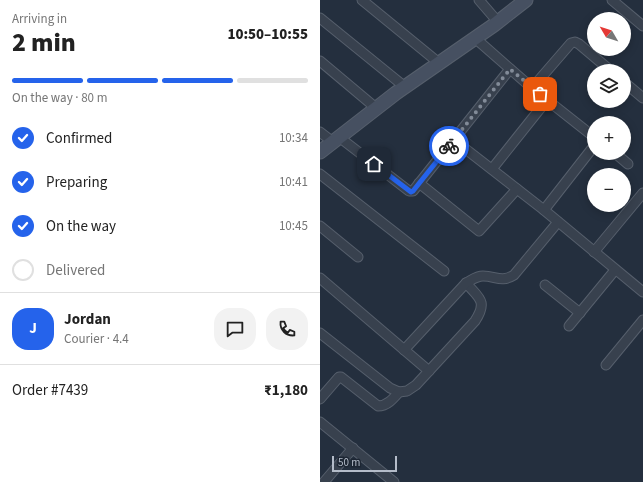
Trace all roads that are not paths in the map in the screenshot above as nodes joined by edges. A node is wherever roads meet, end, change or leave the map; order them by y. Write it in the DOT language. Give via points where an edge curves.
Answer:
graph roads {
  1 [pos="362,0"];
  2 [pos="479,0"];
  3 [pos="612,0"];
  4 [pos="523,1"];
  5 [pos="320,18"];
  6 [pos="498,22"];
  7 [pos="643,26"];
  8 [pos="475,38"];
  9 [pos="320,61"];
  10 [pos="439,63"];
  11 [pos="602,64"];
  12 [pos="510,69"];
  13 [pos="405,87"];
  14 [pos="532,88"];
  15 [pos="631,88"];
  16 [pos="643,98"];
  17 [pos="547,100"];
  18 [pos="376,108"];
  19 [pos="587,131"];
  20 [pos="320,132"];
  21 [pos="336,140"];
  22 [pos="454,140"];
  23 [pos="320,152"];
  24 [pos="587,155"];
  25 [pos="623,160"];
  26 [pos="628,164"];
  27 [pos="492,169"];
  28 [pos="320,174"];
  29 [pos="419,183"];
  30 [pos="517,189"];
  31 [pos="643,193"];
  32 [pos="544,210"];
  33 [pos="558,222"];
  34 [pos="320,226"];
  35 [pos="594,252"];
  36 [pos="358,257"];
  37 [pos="615,270"];
  38 [pos="444,271"];
  39 [pos="320,278"];
  40 [pos="466,283"];
  41 [pos="545,285"];
  42 [pos="643,292"];
  43 [pos="580,313"];
  44 [pos="643,320"];
  45 [pos="569,326"];
  46 [pos="320,333"];
  47 [pos="404,350"];
  48 [pos="606,365"];
  49 [pos="429,371"];
  50 [pos="399,392"];
  51 [pos="320,399"];
  52 [pos="320,422"];
  53 [pos="352,448"];
  54 [pos="324,482"];
  55 [pos="394,482"];
  1 -- 10 [label="street"];
  2 -- 6 [label="street"];
  3 -- 7 [label="street"];
  4 -- 6 [label="street"];
  5 -- 13 [label="street"];
  6 -- 8 [label="street"];
  8 -- 10 [label="street"];
  8 -- 12 [label="street"];
  9 -- 18 [label="street"];
  10 -- 13 [label="street"];
  11 -- 14 [label="street" via="578,44 571,43"];
  12 -- 14 [label="street"];
  12 -- 22 [label="street"];
  13 -- 18 [label="street"];
  14 -- 17 [label="street"];
  15 -- 16 [label="street"];
  17 -- 19 [label="street"];
  17 -- 27 [label="street"];
  18 -- 21 [label="street"];
  20 -- 21 [label="street"];
  21 -- 23 [label="street"];
  21 -- 29 [label="street" via="409,191 413,191"];
  22 -- 27 [label="street"];
  22 -- 29 [label="street"];
  24 -- 32 [label="street"];
  25 -- 26 [label="street"];
  27 -- 30 [label="street"];
  28 -- 38 [label="street"];
  29 -- 30 [label="street" via="479,231"];
  30 -- 32 [label="street"];
  31 -- 35 [label="street"];
  32 -- 33 [label="street"];
  33 -- 35 [label="street"];
  33 -- 40 [label="street" via="508,279 485,276 476,277"];
  34 -- 36 [label="street"];
  35 -- 37 [label="street"];
  37 -- 42 [label="street"];
  37 -- 43 [label="street"];
  39 -- 47 [label="street"];
  40 -- 47 [label="street"];
  40 -- 49 [label="street" via="481,301 480,313"];
  41 -- 43 [label="street"];
  43 -- 45 [label="street"];
  44 -- 48 [label="street"];
  46 -- 50 [label="street" via="390,388"];
  47 -- 49 [label="street"];
  49 -- 50 [label="street" via="416,385 407,391"];
  50 -- 51 [label="street" via="387,404 378,406 339,377"];
  52 -- 53 [label="street"];
  53 -- 54 [label="street"];
  53 -- 55 [label="street"];
}
